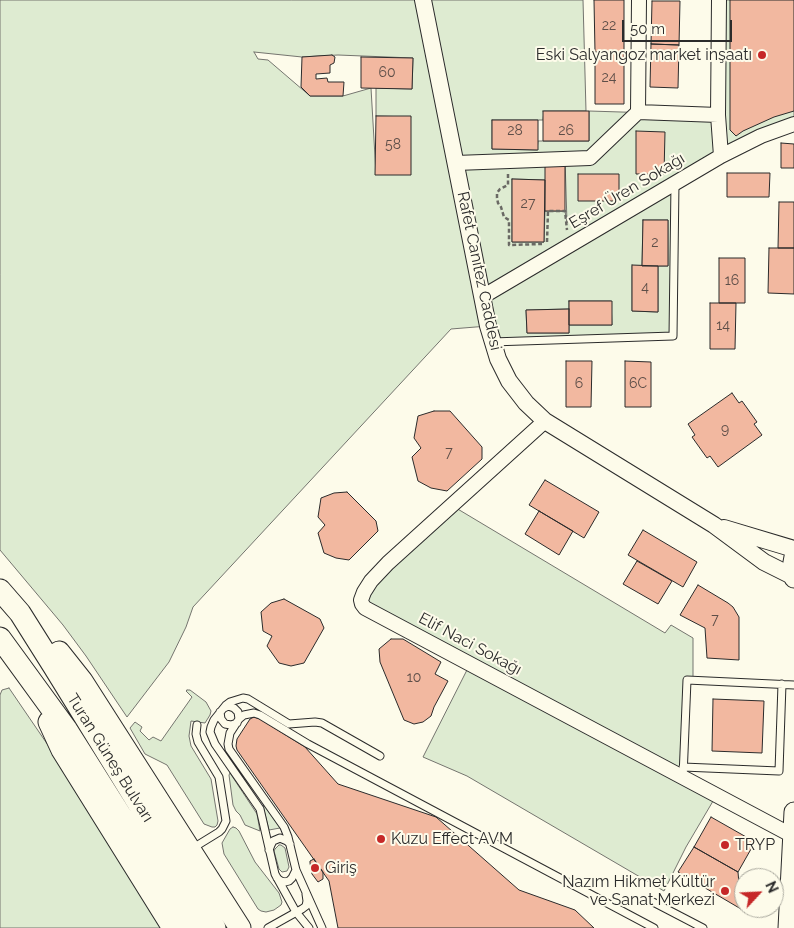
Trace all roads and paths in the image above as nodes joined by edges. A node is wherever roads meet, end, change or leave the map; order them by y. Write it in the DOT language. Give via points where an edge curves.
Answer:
graph roads {
  1 [pos="423,0"];
  2 [pos="639,0"];
  3 [pos="718,0"];
  4 [pos="638,112"];
  5 [pos="718,115"];
  6 [pos="794,124"];
  7 [pos="721,156"];
  8 [pos="456,163"];
  9 [pos="676,182"];
  10 [pos="508,185"];
  11 [pos="566,211"];
  12 [pos="482,297"];
  13 [pos="492,342"];
  14 [pos="545,421"];
  15 [pos="714,525"];
  16 [pos="794,549"];
  17 [pos="794,557"];
  18 [pos="794,578"];
  19 [pos="0,590"];
  20 [pos="20,613"];
  21 [pos="0,638"];
  22 [pos="30,678"];
  23 [pos="782,684"];
  24 [pos="794,684"];
  25 [pos="222,710"];
  26 [pos="238,721"];
  27 [pos="197,725"];
  28 [pos="380,756"];
  29 [pos="683,772"];
  30 [pos="794,812"];
  31 [pos="793,836"];
  32 [pos="290,845"];
  33 [pos="191,850"];
  34 [pos="269,850"];
  35 [pos="296,870"];
  36 [pos="277,878"];
  37 [pos="306,892"];
  38 [pos="653,902"];
  39 [pos="296,912"];
  40 [pos="173,928"];
  41 [pos="192,928"];
  42 [pos="215,928"];
  43 [pos="240,928"];
  44 [pos="268,928"];
  45 [pos="309,928"];
  46 [pos="322,928"];
  47 [pos="654,928"];
  48 [pos="703,928"];
  49 [pos="788,928"];
  1 -- 8 [label="street, Rafet Canıtez Caddesi"];
  2 -- 4 [label="street"];
  3 -- 5 [label="street"];
  4 -- 5 [label="street"];
  4 -- 8 [label="street" via="590,158"];
  5 -- 7 [label="street"];
  6 -- 7 [label="street, Eşref Üren Sokağı" via="760,136"];
  7 -- 9 [label="street, Eşref Üren Sokağı"];
  8 -- 12 [label="street, Rafet Canıtez Caddesi"];
  9 -- 12 [label="street, Eşref Üren Sokağı"];
  9 -- 13 [label="lane" via="673,336"];
  10 -- 11 [label="path" via="500,189 497,198 504,217 509,220 509,245 547,244 548,211"];
  12 -- 13 [label="street, Rafet Canıtez Caddesi"];
  13 -- 14 [label="street, Rafet Canıtez Caddesi" via="509,381"];
  14 -- 15 [label="street, Rafet Canıtez Caddesi"];
  14 -- 29 [label="street, Elif Naci Sokağı" via="388,563 367,586 362,604"];
  15 -- 16 [label="street, Rafet Canıtez Caddesi"];
  15 -- 18 [label="street, Rafet Canıtez Caddesi" via="764,562"];
  17 -- 18 [label="main road"];
  19 -- 20 [label="main road, Turan Güneş Bulvarı"];
  20 -- 33 [label="main road" via="56,647 82,682"];
  20 -- 42 [label="main road, Turan Güneş Bulvarı"];
  21 -- 22 [label="main road, Turan Güneş Bulvarı"];
  22 -- 40 [label="main road" via="62,750"];
  22 -- 41 [label="main road, Turan Güneş Bulvarı" via="67,730"];
  23 -- 24 [label="lane"];
  23 -- 29 [label="lane" via="779,771"];
  23 -- 29 [label="lane" via="686,680"];
  25 -- 26 [label="lane" via="228,706 234,708 238,712"];
  25 -- 26 [label="lane" via="225,724"];
  25 -- 28 [label="lane" via="237,699 248,699 289,724 315,722 328,726"];
  25 -- 34 [label="lane" via="210,732 260,809"];
  26 -- 32 [label="lane" via="228,739 229,750 284,827"];
  26 -- 47 [label="lane" via="249,713 260,715 308,744"];
  27 -- 33 [label="lane" via="198,742 219,777 226,821 219,832"];
  29 -- 31 [label="street, Elif Naci Sokağı"];
  30 -- 31 [label="main road"];
  31 -- 49 [label="main road"];
  32 -- 34 [label="lane" via="280,838 273,841"];
  32 -- 35 [label="lane"];
  33 -- 43 [label="main road"];
  34 -- 36 [label="lane"];
  35 -- 36 [label="lane" via="289,881"];
  35 -- 37 [label="lane"];
  36 -- 39 [label="lane"];
  37 -- 39 [label="lane" via="306,906"];
  37 -- 46 [label="lane"];
  38 -- 48 [label="lane"];
  39 -- 44 [label="lane"];
  39 -- 45 [label="lane"];
}
